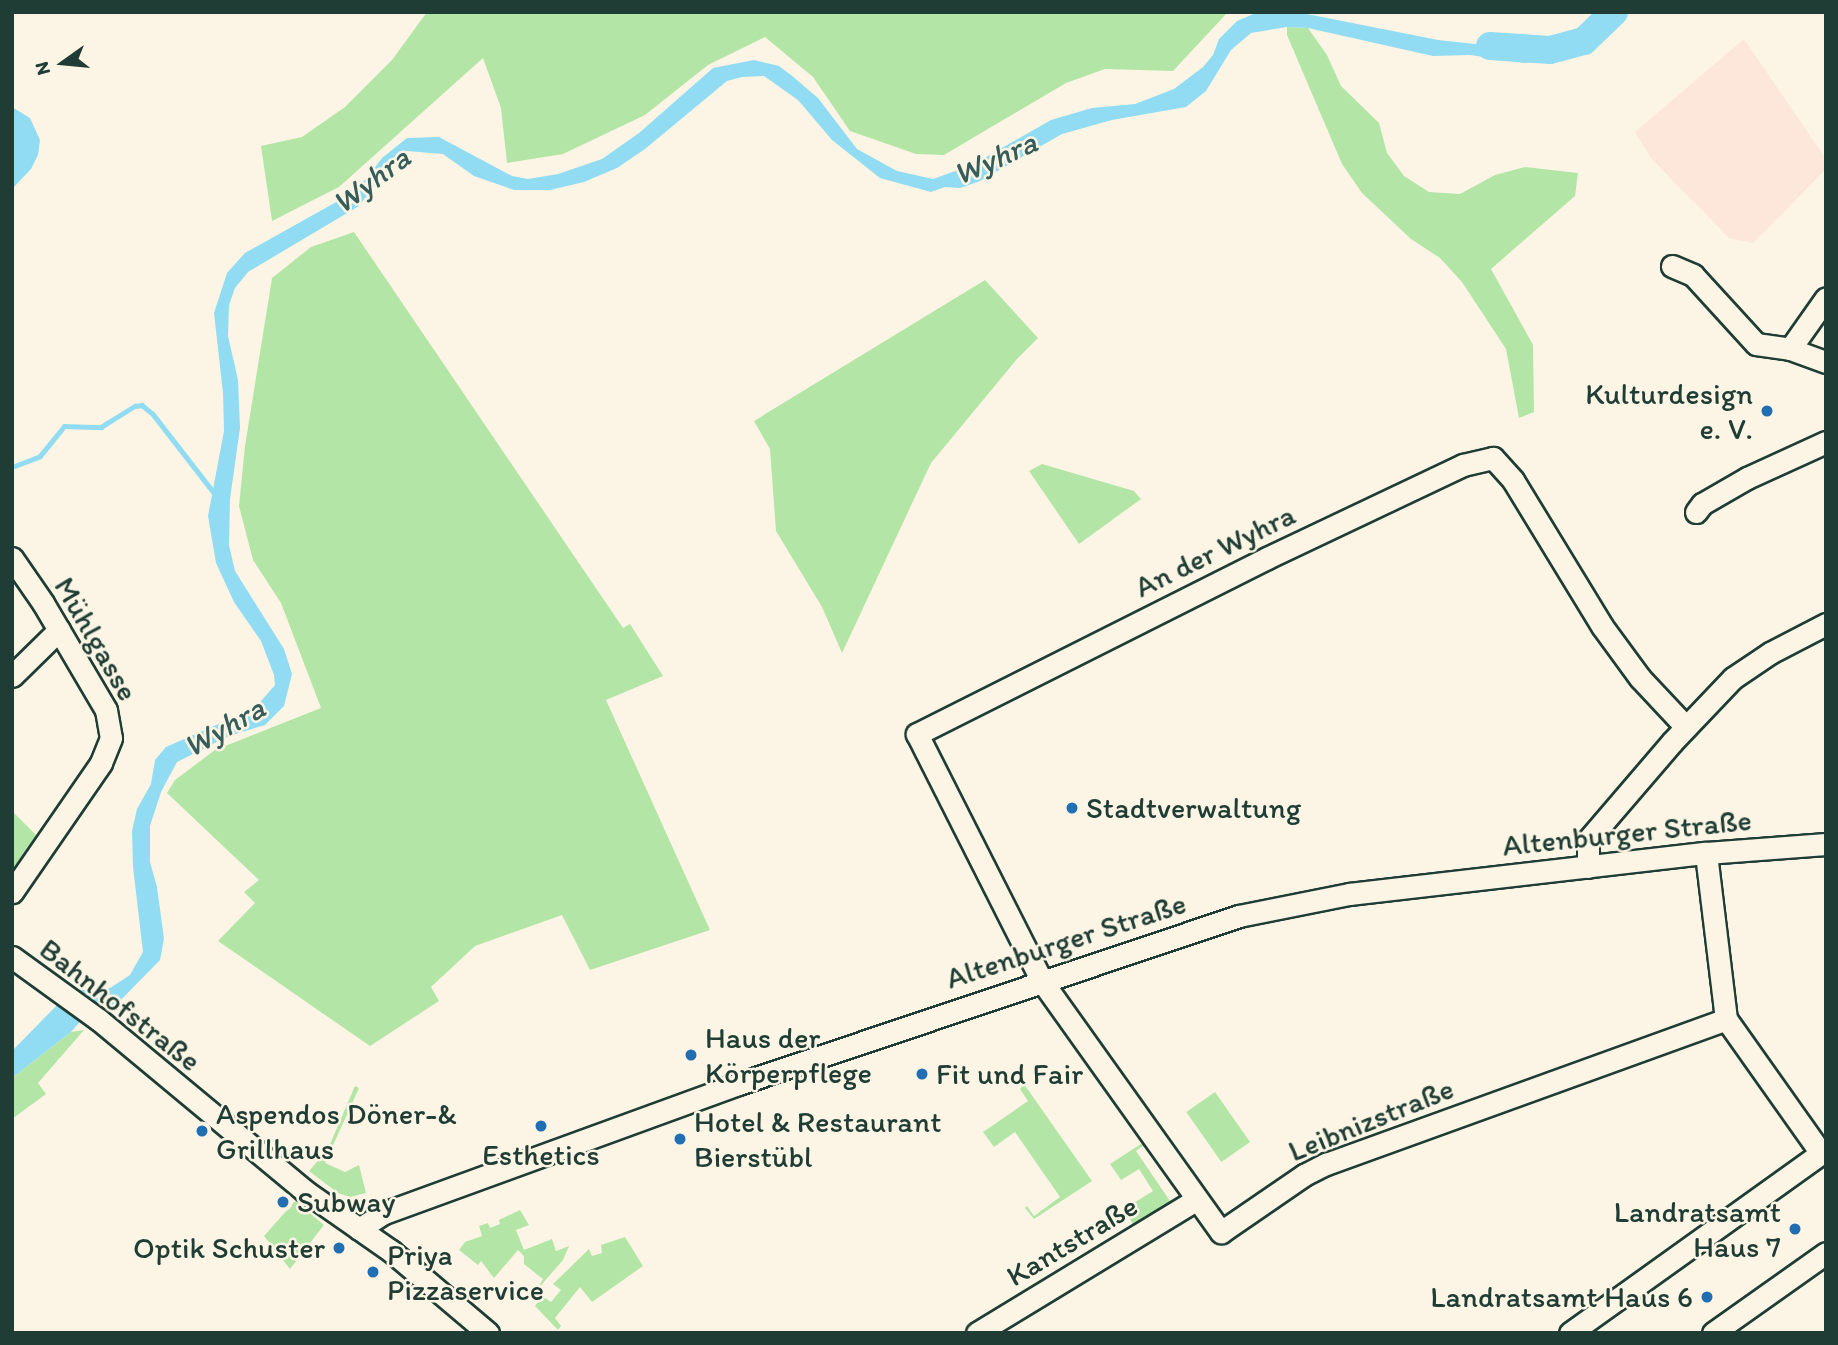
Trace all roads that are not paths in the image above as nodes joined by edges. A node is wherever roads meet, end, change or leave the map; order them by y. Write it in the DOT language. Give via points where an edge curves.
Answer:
graph roads {
  1 [pos="1672,266"];
  2 [pos="1826,298"];
  3 [pos="1790,349"];
  4 [pos="1826,362"];
  5 [pos="1826,442"];
  6 [pos="1696,512"];
  7 [pos="12,558"];
  8 [pos="1826,624"];
  9 [pos="59,630"];
  10 [pos="12,676"];
  11 [pos="1686,727"];
  12 [pos="1826,844"];
  13 [pos="1706,853"];
  14 [pos="1588,867"];
  15 [pos="12,892"];
  16 [pos="12,957"];
  17 [pos="1041,980"];
  18 [pos="1726,1019"];
  19 [pos="1820,1154"];
  20 [pos="1826,1176"];
  21 [pos="1196,1200"];
  22 [pos="359,1229"];
  23 [pos="1826,1253"];
  24 [pos="478,1330"];
  25 [pos="978,1333"];
  26 [pos="1570,1333"];
  27 [pos="1713,1333"];
  1 -- 3 [label="street" via="1693,275 1756,344"];
  2 -- 3 [label="street"];
  3 -- 4 [label="street"];
  5 -- 6 [label="street" via="1747,478"];
  7 -- 9 [label="street, Mühlgasse"];
  8 -- 11 [label="street" via="1733,678"];
  9 -- 10 [label="street"];
  9 -- 15 [label="street, Mühlgasse" via="106,710 111,738 101,762"];
  11 -- 14 [label="street" via="1588,840"];
  11 -- 17 [label="street, An der Wyhra" via="1640,678 1602,626 1504,468 1493,458 1463,465 917,734"];
  12 -- 13 [label="street, Altenburger Straße"];
  13 -- 14 [label="street, Altenburger Straße"];
  13 -- 18 [label="street"];
  14 -- 17 [label="street, Altenburger Straße" via="1314,899 1238,916"];
  16 -- 22 [label="street, Bahnhofstraße" via="99,1020 305,1191"];
  17 -- 21 [label="street, Leibnizstraße"];
  17 -- 22 [label="street, Altenburger Straße" via="639,1119 384,1213"];
  18 -- 19 [label="street"];
  18 -- 21 [label="street, Leibnizstraße" via="1304,1175 1221,1232"];
  19 -- 20 [label="street"];
  19 -- 26 [label="street"];
  21 -- 25 [label="street, Kantstraße"];
  22 -- 24 [label="street, Bahnhofstraße" via="391,1251"];
  23 -- 27 [label="street"];
}
